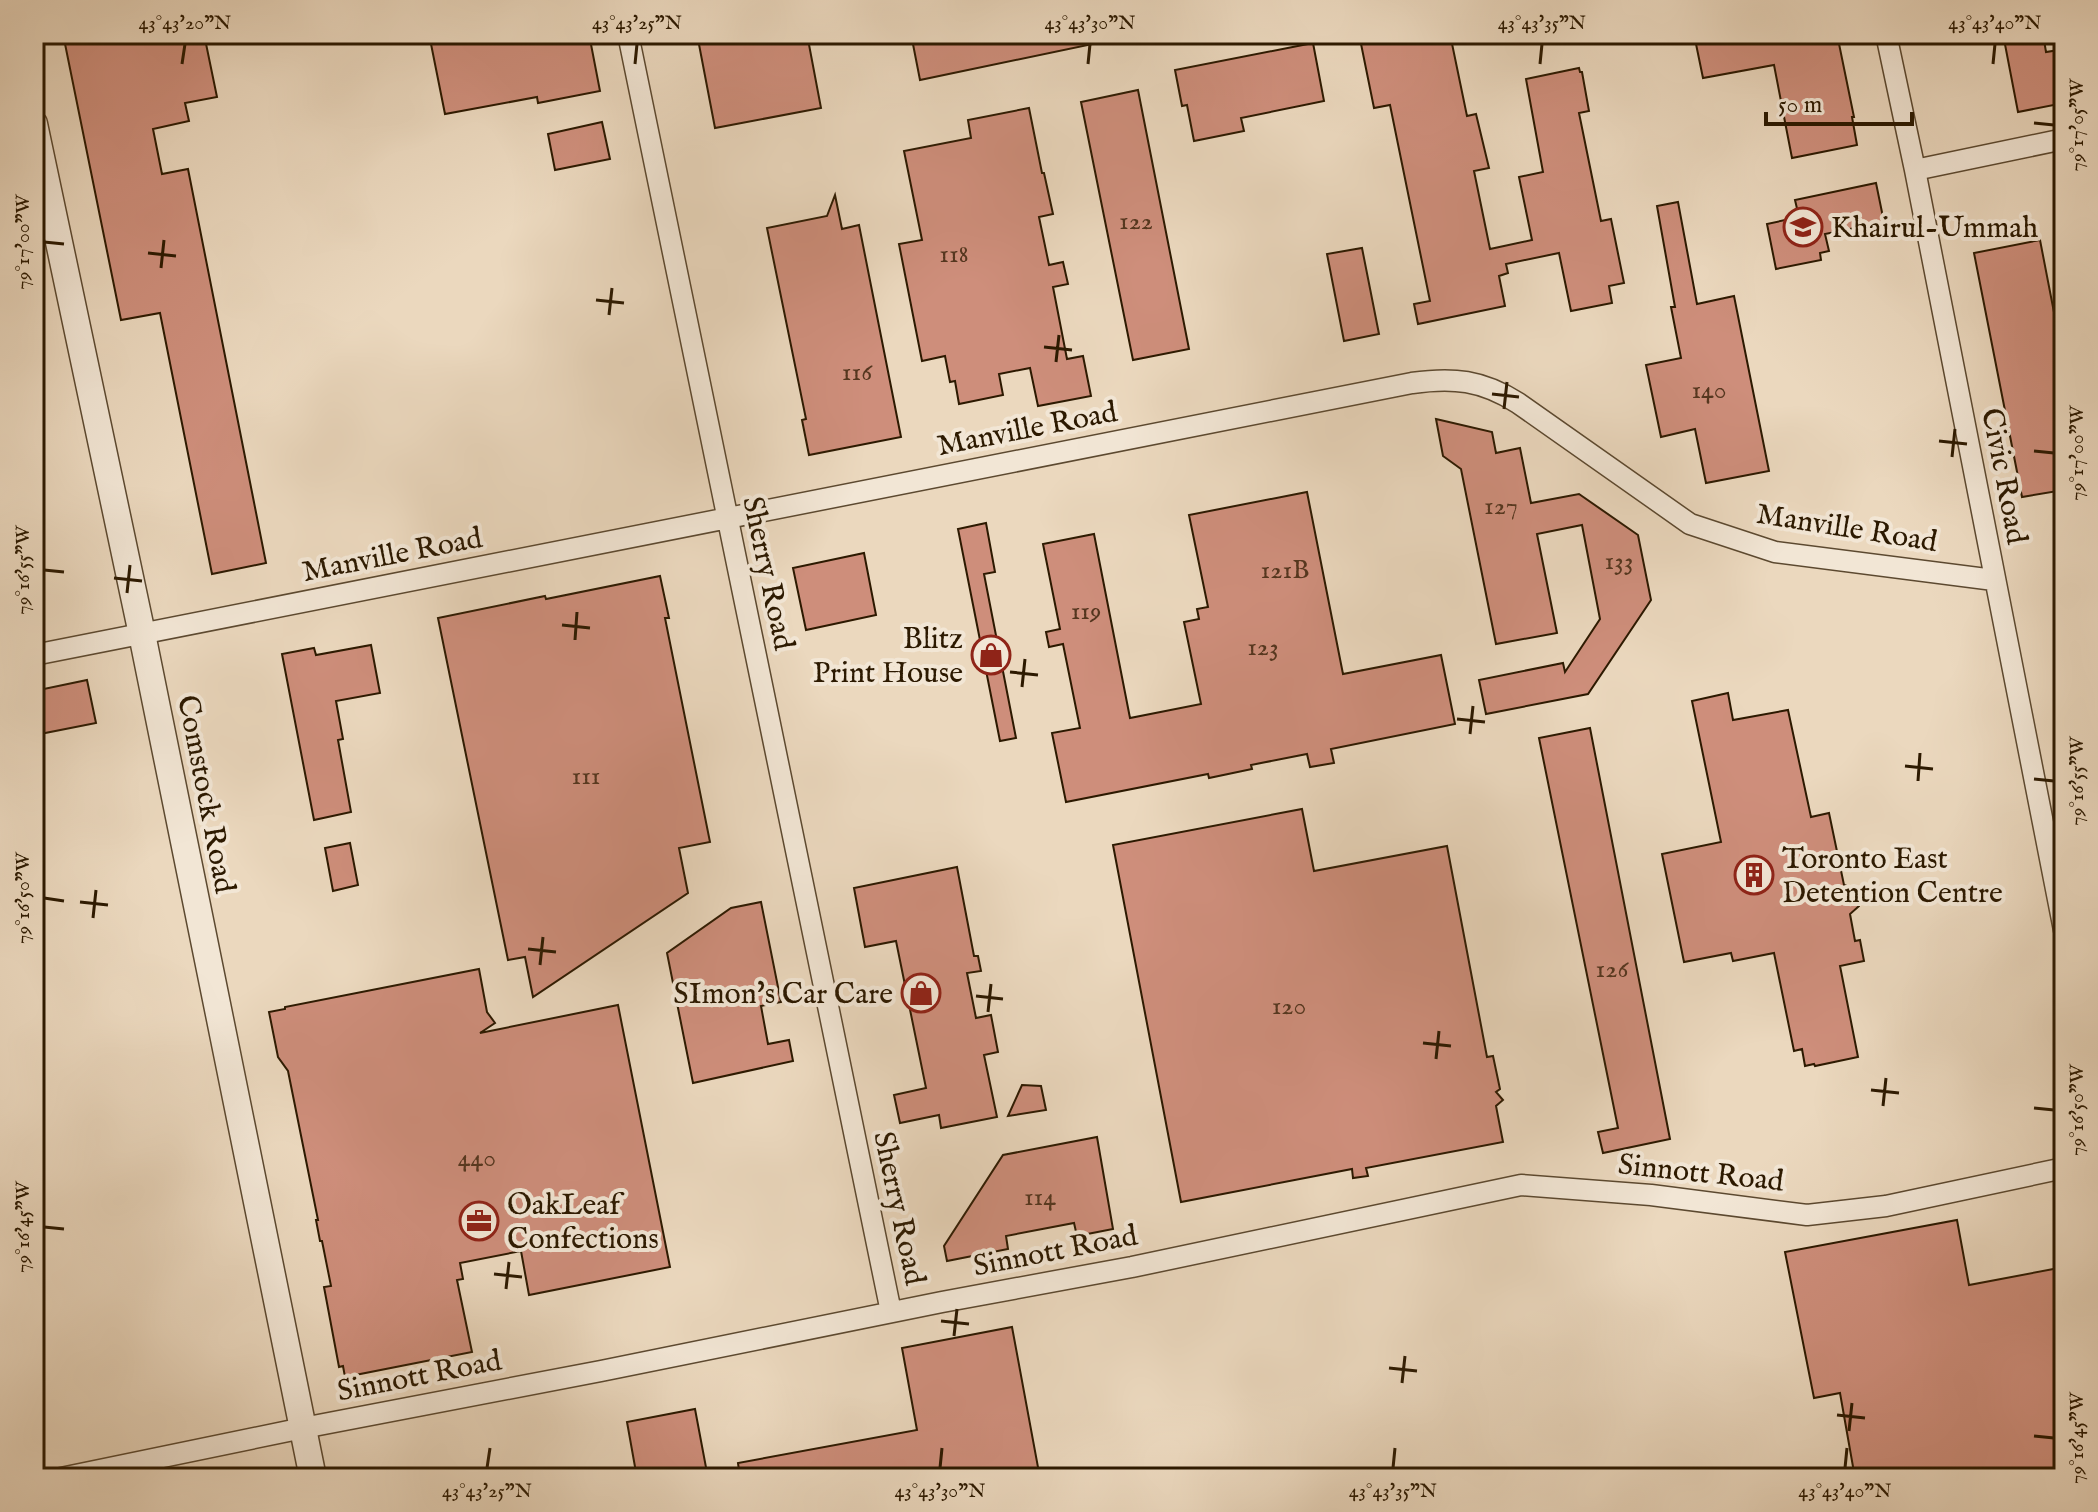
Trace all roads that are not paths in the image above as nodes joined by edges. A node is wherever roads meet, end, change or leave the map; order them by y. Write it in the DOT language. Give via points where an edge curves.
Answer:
graph roads {
  1 [pos="628,34"];
  2 [pos="1886,34"];
  3 [pos="34,124"];
  4 [pos="2064,139"];
  5 [pos="1915,170"];
  6 [pos="728,519"];
  7 [pos="1994,580"];
  8 [pos="142,634"];
  9 [pos="34,655"];
  10 [pos="2064,930"];
  11 [pos="2064,1168"];
  12 [pos="891,1312"];
  13 [pos="303,1428"];
  14 [pos="61,1478"];
  15 [pos="313,1478"];
  1 -- 6 [label="street, Sherry Road"];
  2 -- 5 [label="street, Civic Road"];
  3 -- 8 [label="street, Comstock Road"];
  4 -- 5 [label="street"];
  5 -- 7 [label="street, Civic Road"];
  6 -- 7 [label="street, Manville Road" via="1412,383 1462,380 1518,403 1690,524 1775,552"];
  6 -- 8 [label="street, Manville Road"];
  6 -- 12 [label="street, Sherry Road"];
  7 -- 10 [label="street, Civic Road"];
  8 -- 9 [label="street, Manville Road"];
  8 -- 13 [label="street, Comstock Road"];
  11 -- 12 [label="street, Sinnott Road" via="1886,1206 1807,1215 1521,1185"];
  12 -- 13 [label="street, Sinnott Road"];
  13 -- 14 [label="street, Sinnott Road"];
  13 -- 15 [label="street, Comstock Road"];
}
